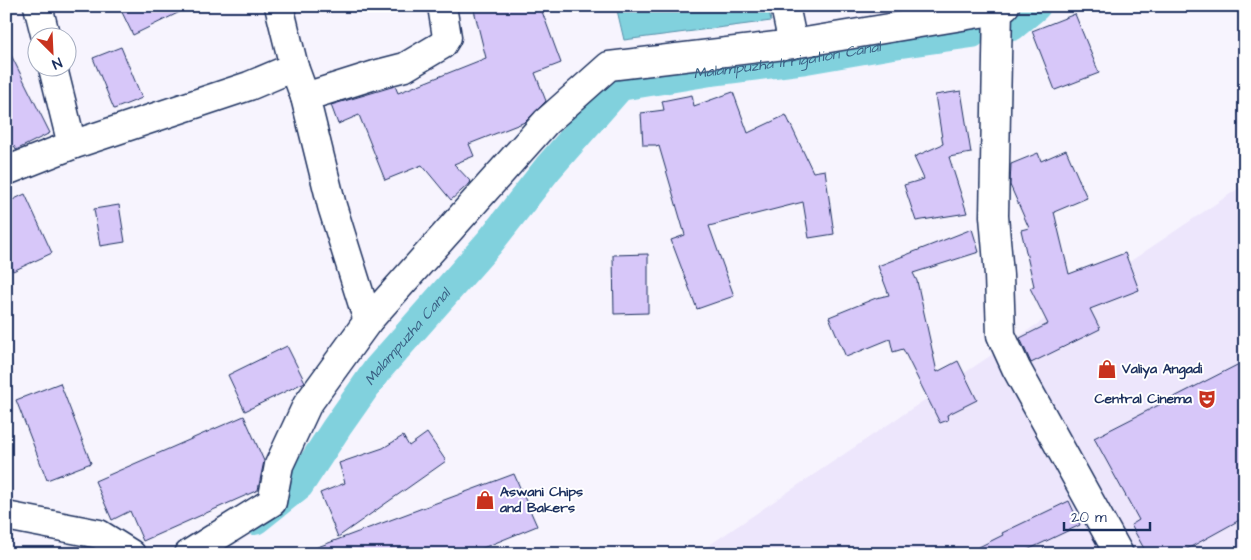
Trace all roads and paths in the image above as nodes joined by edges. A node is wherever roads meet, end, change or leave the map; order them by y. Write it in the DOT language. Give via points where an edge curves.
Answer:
graph roads {
  1 [pos="38,6"];
  2 [pos="279,6"];
  3 [pos="442,6"];
  4 [pos="785,6"];
  5 [pos="1000,7"];
  6 [pos="44,28"];
  7 [pos="793,44"];
  8 [pos="294,67"];
  9 [pos="55,78"];
  10 [pos="305,97"];
  11 [pos="72,145"];
  12 [pos="6,171"];
  13 [pos="368,321"];
  14 [pos="6,516"];
  15 [pos="131,554"];
  16 [pos="189,554"];
  17 [pos="1120,554"];
  1 -- 6 [label="street"];
  2 -- 8 [label="street"];
  3 -- 10 [label="street" via="446,37 442,45 405,67"];
  4 -- 7 [label="street"];
  5 -- 7 [label="street"];
  5 -- 17 [label="street" via="994,216 1001,335 1016,368"];
  7 -- 13 [label="street" via="608,66 546,122"];
  8 -- 10 [label="street"];
  8 -- 11 [label="street" via="249,86"];
  9 -- 11 [label="street"];
  10 -- 13 [label="street" via="332,206"];
  11 -- 12 [label="street"];
  13 -- 16 [label="street" via="307,405 279,465 272,502"];
  14 -- 15 [label="street" via="99,534"];
}
